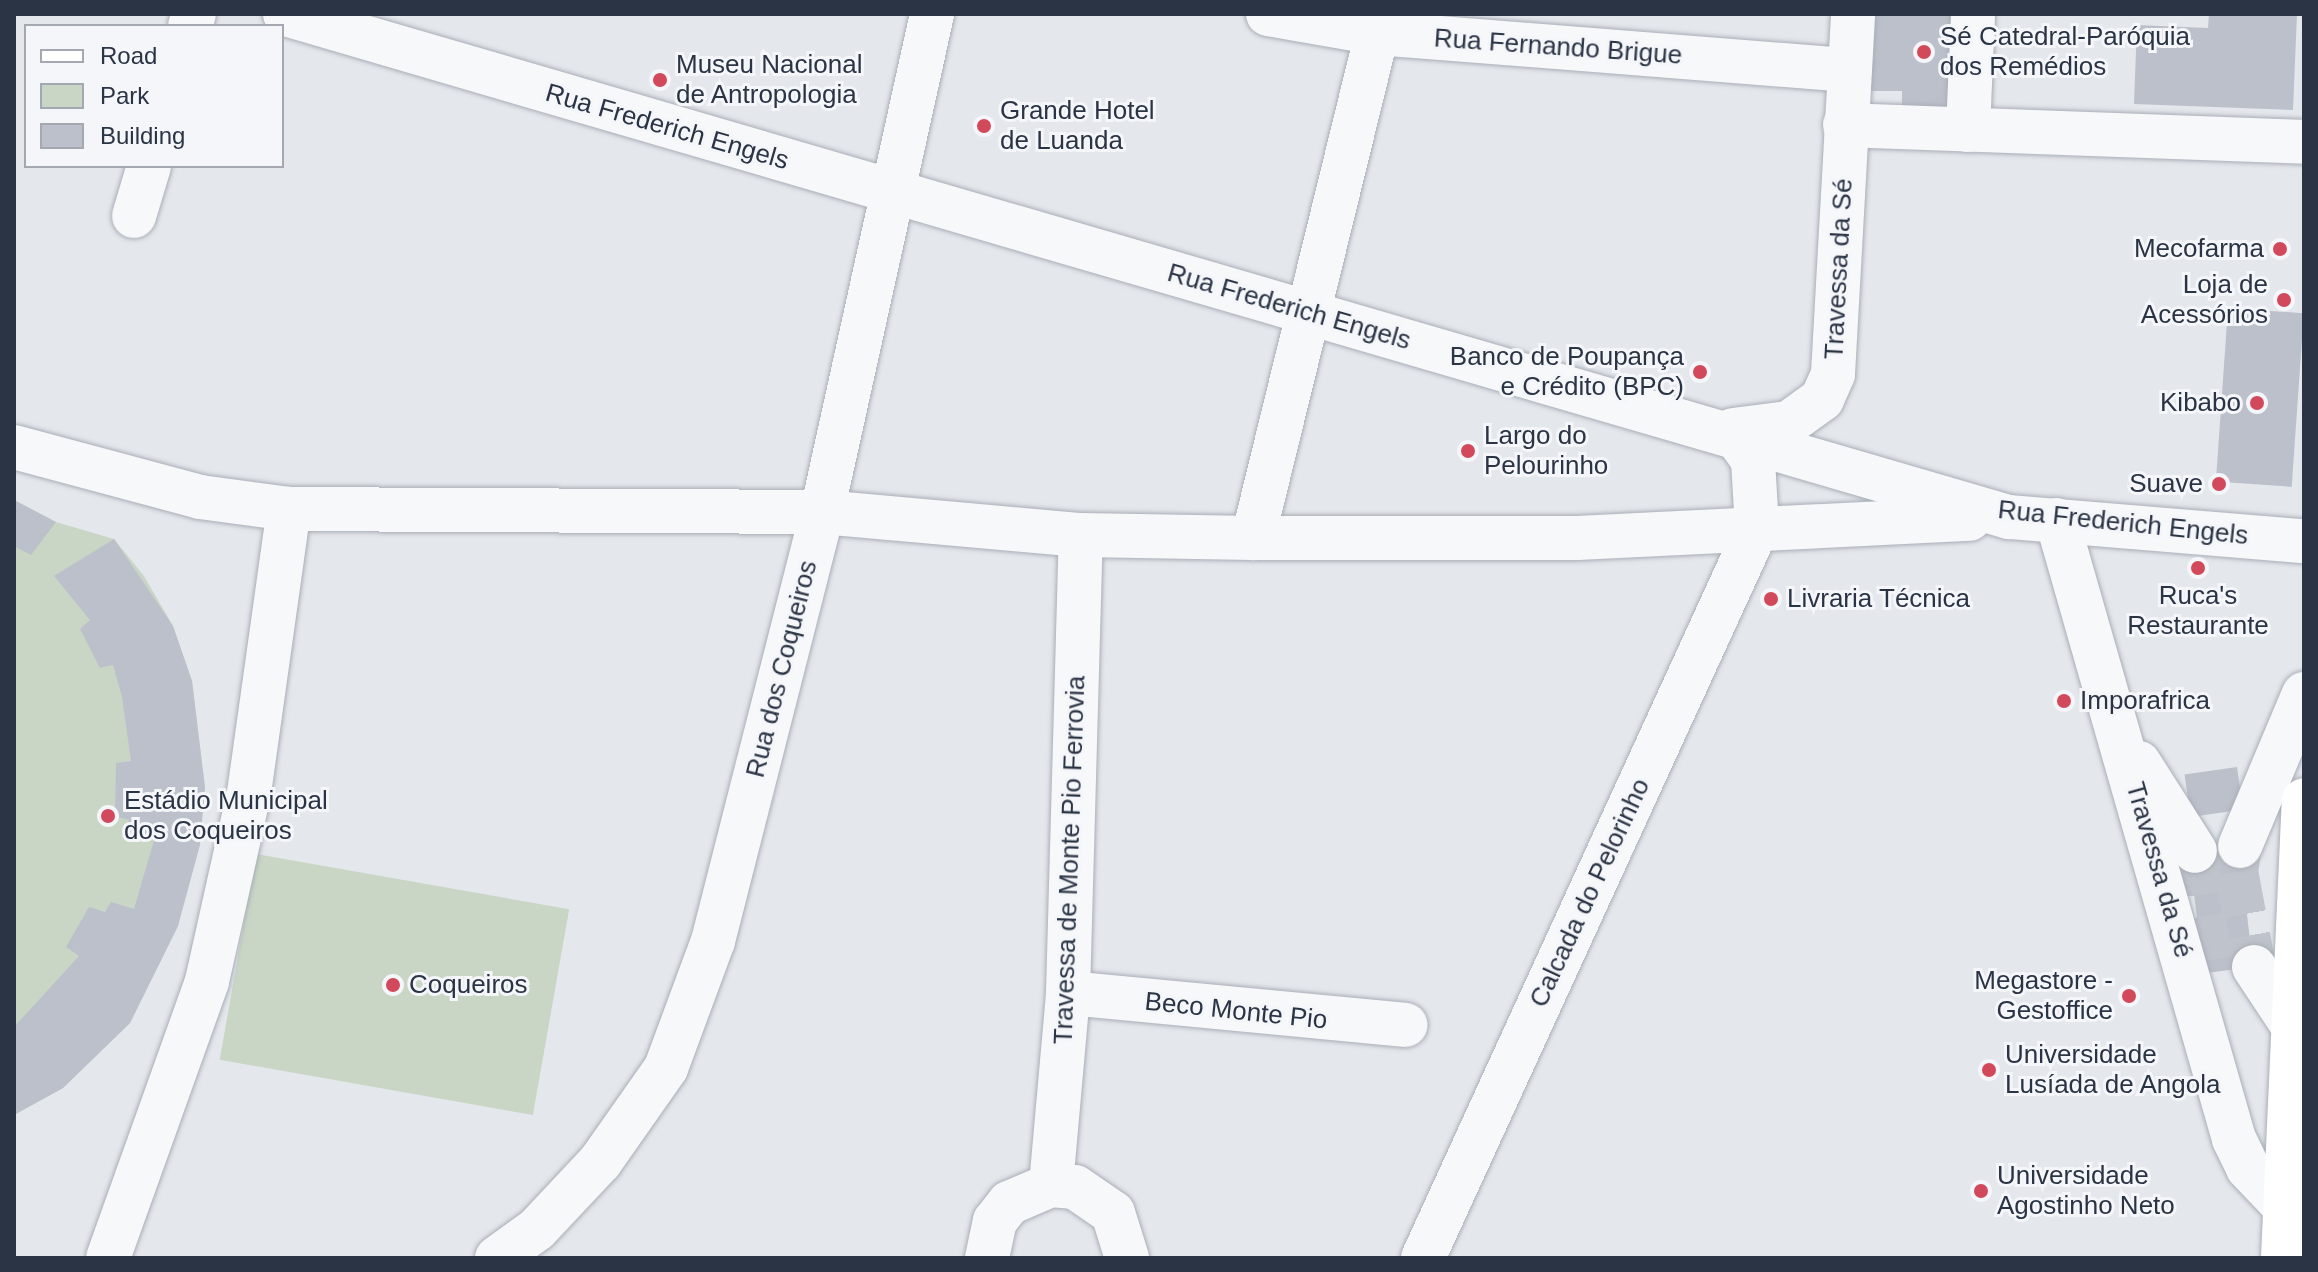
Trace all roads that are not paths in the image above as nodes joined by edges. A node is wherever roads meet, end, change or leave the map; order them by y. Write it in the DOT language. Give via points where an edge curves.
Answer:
graph roads {
  1 [pos="285,14"];
  2 [pos="932,14"];
  3 [pos="1268,14"];
  4 [pos="1853,14"];
  5 [pos="1973,14"];
  6 [pos="1377,33"];
  7 [pos="1849,70"];
  8 [pos="1845,125"];
  9 [pos="1968,130"];
  10 [pos="2304,142"];
  11 [pos="148,168"];
  12 [pos="891,193"];
  13 [pos="134,216"];
  14 [pos="1309,312"];
  15 [pos="1723,434"];
  16 [pos="14,447"];
  17 [pos="289,509"];
  18 [pos="822,512"];
  19 [pos="2009,517"];
  20 [pos="2057,520"];
  21 [pos="1757,528"];
  22 [pos="1081,535"];
  23 [pos="1253,538"];
  24 [pos="2304,541"];
  25 [pos="2304,694"];
  26 [pos="2123,742"];
  27 [pos="2304,800"];
  28 [pos="2240,846"];
  29 [pos="2195,851"];
  30 [pos="2301,900"];
  31 [pos="2254,967"];
  32 [pos="2212,972"];
  33 [pos="1068,993"];
  34 [pos="2291,1023"];
  35 [pos="1405,1025"];
  36 [pos="2205,1034"];
  37 [pos="1051,1185"];
  38 [pos="2294,1197"];
  39 [pos="108,1258"];
  40 [pos="497,1258"];
  41 [pos="987,1258"];
  42 [pos="1127,1258"];
  43 [pos="1423,1258"];
  44 [pos="2283,1258"];
  1 -- 12 [label="street, Rua Frederich Engels"];
  2 -- 12 [label="street, Rua dos Coqueiros"];
  3 -- 6 [label="street, Rua Fernando Brigue"];
  4 -- 7 [label="street, Travessa da Sé"];
  5 -- 9 [label="street"];
  6 -- 7 [label="street, Rua Fernando Brigue"];
  6 -- 14 [label="street"];
  7 -- 8 [label="street, Travessa da Sé"];
  8 -- 9 [label="street"];
  8 -- 15 [label="street, Travessa da Sé" via="1838,350 1822,399 1770,429"];
  9 -- 10 [label="street"];
  11 -- 13 [label="street"];
  12 -- 14 [label="street, Rua Frederich Engels"];
  12 -- 18 [label="street, Rua dos Coqueiros"];
  14 -- 15 [label="street, Rua Frederich Engels"];
  14 -- 23 [label="street"];
  15 -- 19 [label="street, Rua Frederich Engels"];
  15 -- 21 [label="street" via="1753,460"];
  16 -- 17 [label="street" via="200,497"];
  17 -- 18 [label="street"];
  17 -- 39 [label="street" via="249,793 207,981"];
  18 -- 22 [label="street"];
  18 -- 40 [label="street, Rua dos Coqueiros" via="713,941 666,1068 600,1162 537,1229"];
  19 -- 20 [label="street, Rua Frederich Engels"];
  19 -- 21 [label="street"];
  20 -- 24 [label="street, Rua Frederich Engels"];
  20 -- 26 [label="street, Travessa da Sé"];
  21 -- 23 [label="street" via="1577,538"];
  21 -- 43 [label="street, Calcada do Pelorinho"];
  22 -- 23 [label="street"];
  22 -- 33 [label="street, Travessa de Monte Pio Ferrovia"];
  25 -- 28 [label="street"];
  26 -- 29 [label="street"];
  26 -- 36 [label="street, Travessa da Sé"];
  27 -- 30 [label="main road"];
  30 -- 34 [label="main road"];
  31 -- 34 [label="street"];
  32 -- 36 [label="street"];
  33 -- 35 [label="street, Beco Monte Pio"];
  33 -- 37 [label="street, Travessa de Monte Pio Ferrovia"];
  34 -- 38 [label="main road" via="2286,1115"];
  36 -- 38 [label="street, Travessa da Sé" via="2234,1139 2248,1168"];
  37 -- 41 [label="street" via="1009,1203 995,1221"];
  37 -- 42 [label="street" via="1075,1187 1113,1213"];
  38 -- 44 [label="main road"];
}
